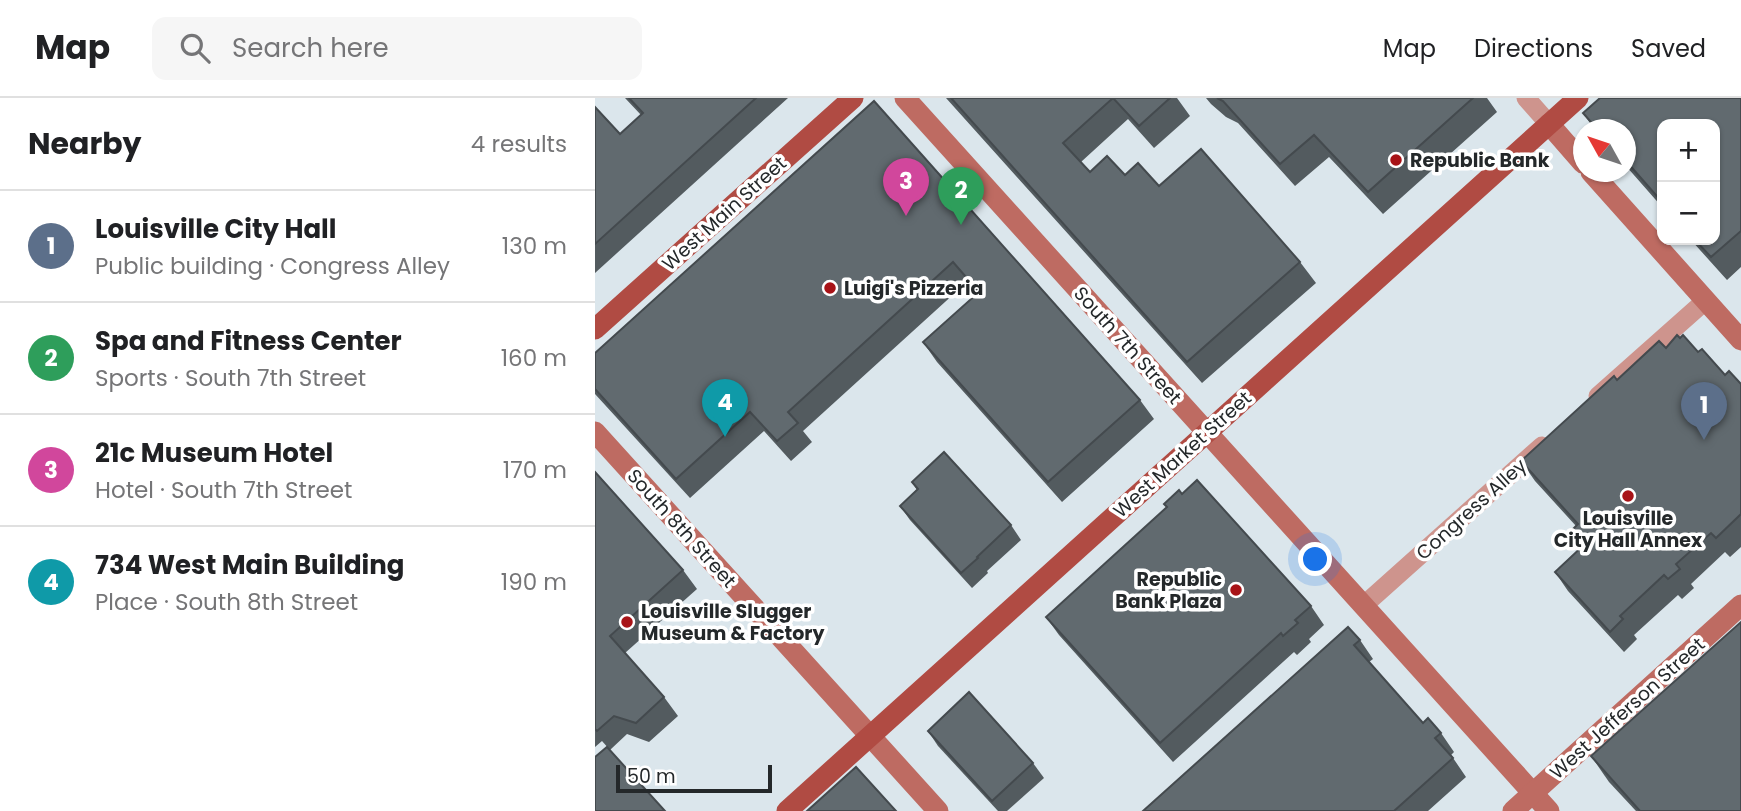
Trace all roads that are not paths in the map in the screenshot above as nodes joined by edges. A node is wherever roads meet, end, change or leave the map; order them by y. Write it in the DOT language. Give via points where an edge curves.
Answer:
graph roads {
  1 [pos="853,98"];
  2 [pos="905,98"];
  3 [pos="1526,98"];
  4 [pos="1578,98"];
  5 [pos="1549,124"];
  6 [pos="1573,151"];
  7 [pos="1600,182"];
  8 [pos="1705,301"];
  9 [pos="595,329"];
  10 [pos="1741,340"];
  11 [pos="1588,405"];
  12 [pos="1559,431"];
  13 [pos="595,432"];
  14 [pos="1207,433"];
  15 [pos="1741,605"];
  16 [pos="1363,606"];
  17 [pos="870,736"];
  18 [pos="1533,793"];
  19 [pos="786,811"];
  20 [pos="938,811"];
  21 [pos="1513,811"];
  22 [pos="1549,811"];
  1 -- 9 [label="main road, West Main Street"];
  2 -- 14 [label="street, South 7th Street"];
  3 -- 5 [label="street"];
  4 -- 5 [label="main road, West Market Street"];
  5 -- 6 [label="street"];
  5 -- 14 [label="main road, West Market Street"];
  7 -- 8 [label="street"];
  8 -- 10 [label="street"];
  8 -- 11 [label="street"];
  12 -- 16 [label="street, Congress Alley"];
  13 -- 17 [label="street, South 8th Street"];
  14 -- 16 [label="street, South 7th Street"];
  14 -- 17 [label="main road, West Market Street"];
  15 -- 18 [label="street, West Jefferson Street"];
  16 -- 18 [label="street, South 7th Street"];
  17 -- 19 [label="main road, West Market Street"];
  17 -- 20 [label="street, South 8th Street"];
  18 -- 21 [label="street, West Jefferson Street"];
  18 -- 22 [label="street, South 7th Street"];
}
